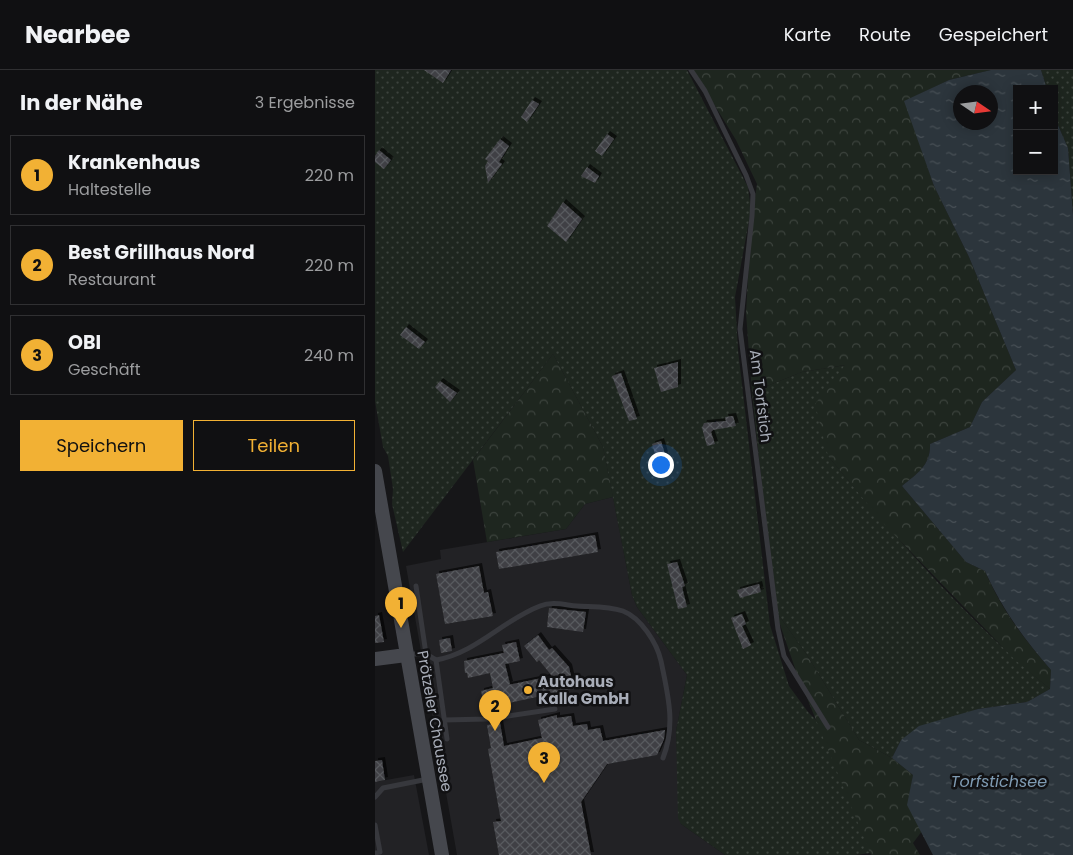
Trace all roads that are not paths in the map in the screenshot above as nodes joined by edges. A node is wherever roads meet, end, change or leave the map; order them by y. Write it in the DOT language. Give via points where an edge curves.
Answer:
graph roads {
  1 [pos="691,70"];
  2 [pos="375,474"];
  3 [pos="378,501"];
  4 [pos="416,586"];
  5 [pos="406,654"];
  6 [pos="426,654"];
  7 [pos="375,659"];
  8 [pos="436,660"];
  9 [pos="555,709"];
  10 [pos="444,720"];
  11 [pos="828,727"];
  12 [pos="447,739"];
  13 [pos="663,758"];
  14 [pos="429,779"];
  15 [pos="375,797"];
  16 [pos="375,825"];
  17 [pos="380,853"];
  18 [pos="442,855"];
  1 -- 11 [label="lane, Am Torfstich" via="713,107 753,194 740,329 778,629 784,656"];
  2 -- 3 [label="main road, Prötzeler Chaussee"];
  3 -- 5 [label="main road, Prötzeler Chaussee"];
  4 -- 6 [label="lane"];
  5 -- 6 [label="lane"];
  5 -- 7 [label="main road"];
  5 -- 14 [label="main road, Prötzeler Chaussee"];
  6 -- 8 [label="lane"];
  8 -- 10 [label="lane"];
  8 -- 13 [label="lane" via="470,649 495,631 545,604 624,612 650,637 659,654 672,716"];
  9 -- 10 [label="lane" via="487,719"];
  10 -- 12 [label="lane"];
  14 -- 15 [label="lane" via="383,788"];
  14 -- 18 [label="main road, Prötzeler Chaussee"];
  16 -- 17 [label="lane"];
}
